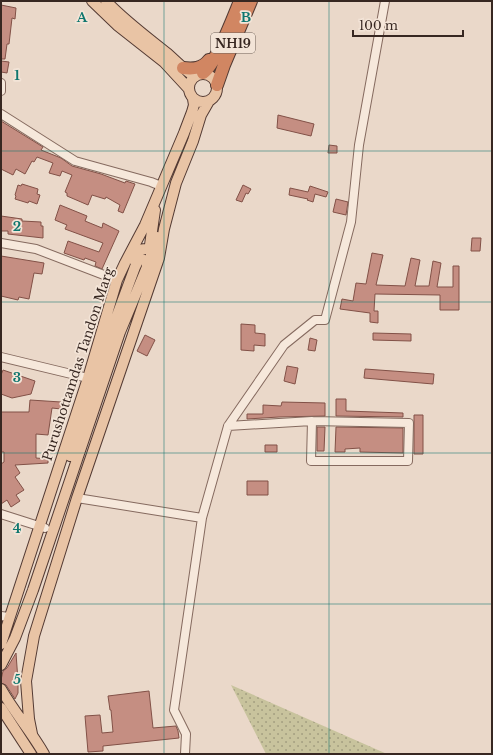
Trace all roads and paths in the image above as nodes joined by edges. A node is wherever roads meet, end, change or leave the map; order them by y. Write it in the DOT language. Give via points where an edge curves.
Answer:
graph roads {
  1 [pos="92,1"];
  2 [pos="106,1"];
  3 [pos="240,1"];
  4 [pos="251,1"];
  5 [pos="385,1"];
  6 [pos="218,51"];
  7 [pos="168,60"];
  8 [pos="181,73"];
  9 [pos="199,75"];
  10 [pos="1,83"];
  11 [pos="217,85"];
  12 [pos="188,88"];
  13 [pos="1,91"];
  14 [pos="193,99"];
  15 [pos="209,101"];
  16 [pos="1,114"];
  17 [pos="190,118"];
  18 [pos="159,190"];
  19 [pos="170,201"];
  20 [pos="1,243"];
  21 [pos="151,251"];
  22 [pos="125,263"];
  23 [pos="147,267"];
  24 [pos="117,280"];
  25 [pos="1,357"];
  26 [pos="91,379"];
  27 [pos="312,421"];
  28 [pos="228,426"];
  29 [pos="77,498"];
  30 [pos="1,514"];
  31 [pos="202,518"];
  32 [pos="42,526"];
  33 [pos="5,616"];
  34 [pos="1,644"];
  35 [pos="1,655"];
  36 [pos="1,665"];
  37 [pos="1,688"];
  38 [pos="1,708"];
  39 [pos="32,734"];
  40 [pos="31,754"];
  41 [pos="44,754"];
  42 [pos="186,754"];
  1 -- 7 [label="main road" via="117,25"];
  2 -- 7 [label="main road"];
  3 -- 6 [label="highway, NH19"];
  4 -- 11 [label="highway, NH19"];
  5 -- 28 [label="street" via="359,145 351,222 325,320 315,320 284,345"];
  6 -- 8 [label="highway" via="204,65"];
  6 -- 9 [label="highway, NH19" via="208,70"];
  7 -- 8 [label="main road"];
  8 -- 9 [label="main road"];
  8 -- 12 [label="main road"];
  8 -- 17 [label="main road"];
  9 -- 11 [label="main road" via="212,77"];
  9 -- 12 [label="main road"];
  10 -- 13 [label="street"];
  11 -- 15 [label="main road" via="216,94"];
  12 -- 14 [label="main road"];
  14 -- 15 [label="main road" via="200,102"];
  14 -- 17 [label="main road, Purushottamdas Tandon Marg"];
  15 -- 19 [label="main road" via="201,115"];
  16 -- 18 [label="street" via="75,161 151,182"];
  17 -- 18 [label="main road, Purushottamdas Tandon Marg"];
  18 -- 21 [label="main road"];
  18 -- 22 [label="main road, Purushottamdas Tandon Marg" via="145,225"];
  19 -- 21 [label="main road"];
  19 -- 29 [label="main road" via="159,258"];
  20 -- 24 [label="street" via="36,249"];
  21 -- 22 [label="main road" via="145,248 136,252"];
  21 -- 23 [label="main road"];
  22 -- 24 [label="main road, Purushottamdas Tandon Marg"];
  23 -- 26 [label="main road" via="147,262 142,259 138,261"];
  23 -- 36 [label="main road" via="120,332 15,638"];
  24 -- 26 [label="main road, Purushottamdas Tandon Marg"];
  25 -- 26 [label="street"];
  26 -- 32 [label="main road"];
  27 -- 27 [label="street" via="409,423 408,461 311,461"];
  27 -- 28 [label="street"];
  28 -- 31 [label="street"];
  29 -- 31 [label="street"];
  29 -- 39 [label="main road" via="38,621 29,660 26,682"];
  30 -- 32 [label="street"];
  31 -- 42 [label="street" via="174,710 186,734"];
  32 -- 33 [label="main road"];
  32 -- 35 [label="main road"];
  33 -- 34 [label="main road"];
  37 -- 39 [label="main road" via="15,713"];
  38 -- 40 [label="main road"];
  39 -- 41 [label="main road"];
}
